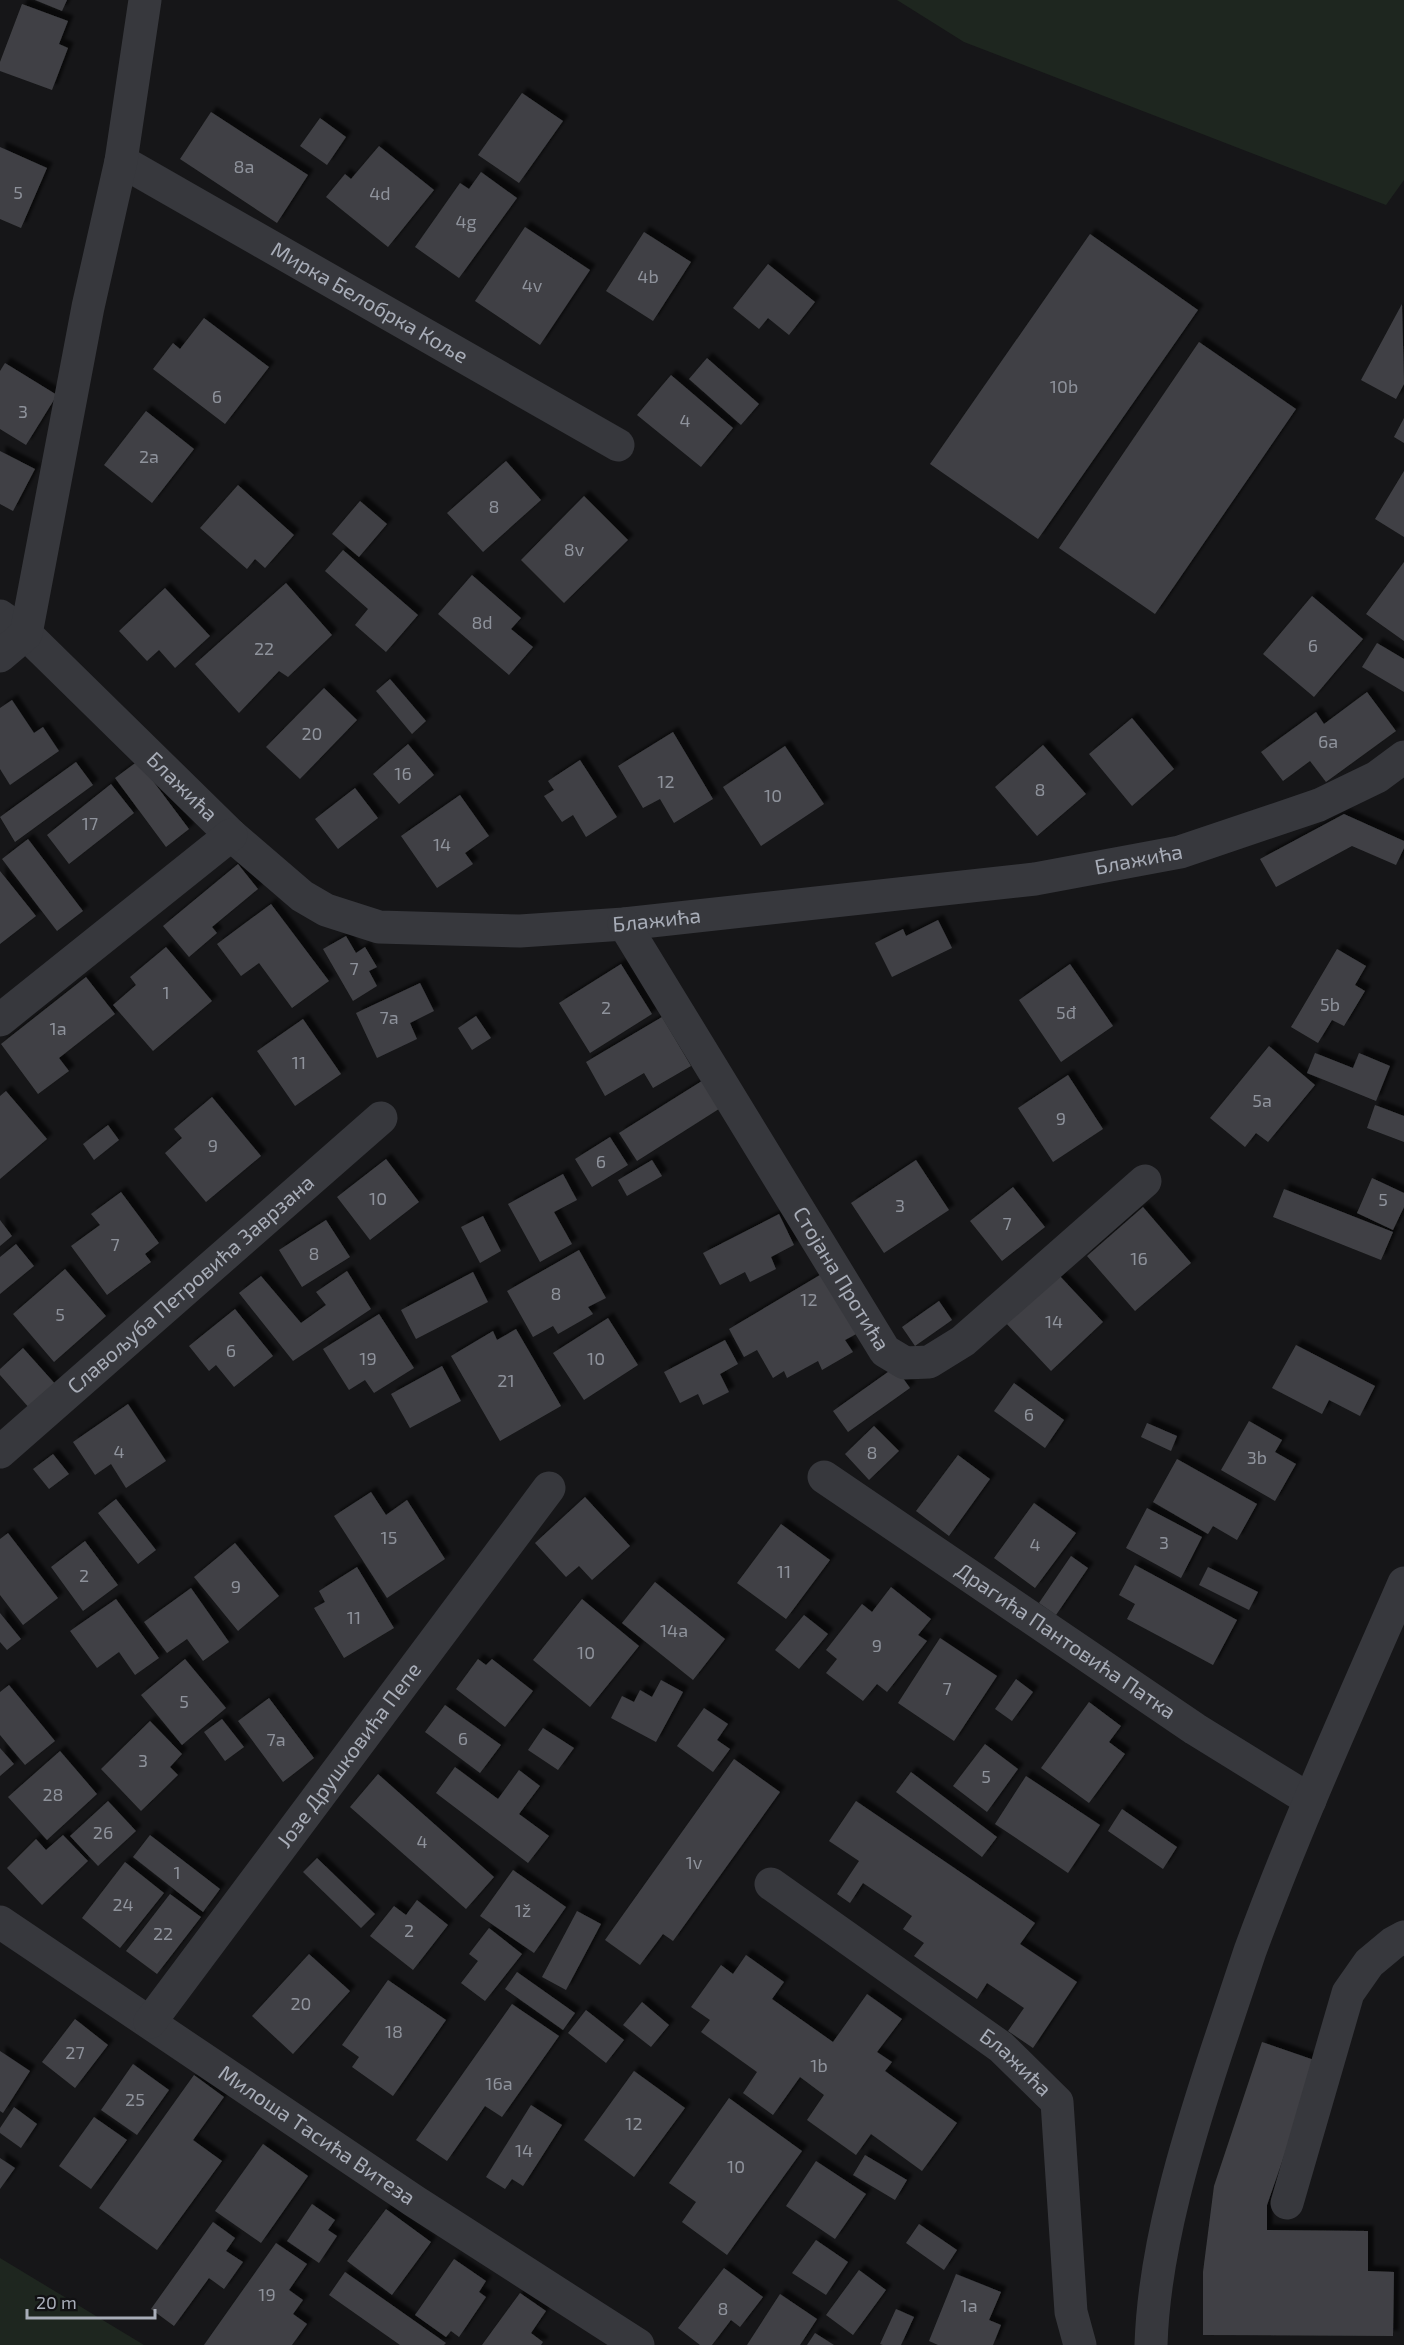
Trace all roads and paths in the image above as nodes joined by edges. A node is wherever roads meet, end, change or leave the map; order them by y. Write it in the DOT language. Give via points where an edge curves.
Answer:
graph roads {
  1 [pos="140,2"];
  2 [pos="121,161"];
  3 [pos="618,445"];
  4 [pos="13,625"];
  5 [pos="0,656"];
  6 [pos="1404,757"];
  7 [pos="231,835"];
  8 [pos="624,924"];
  9 [pos="0,1020"];
  10 [pos="381,1118"];
  11 [pos="1145,1181"];
  12 [pos="0,1452"];
  13 [pos="824,1477"];
  14 [pos="549,1488"];
  15 [pos="1404,1583"];
  16 [pos="1310,1800"];
  17 [pos="771,1884"];
  18 [pos="0,1922"];
  19 [pos="1404,1937"];
  20 [pos="150,2022"];
  21 [pos="1287,2203"];
  22 [pos="638,2345"];
  23 [pos="1080,2345"];
  24 [pos="1151,2345"];
  1 -- 2 [label="street"];
  2 -- 3 [label="street, Мирка Белобрка Коље"];
  2 -- 4 [label="street"];
  4 -- 5 [label="street"];
  4 -- 7 [label="street, Блажића"];
  6 -- 8 [label="street, Блажића" via="1377,777 1319,805 1180,852 1035,879"];
  7 -- 8 [label="street, Блажића" via="302,896 326,910 379,927 520,931"];
  7 -- 9 [label="street"];
  8 -- 11 [label="street, Стојана Протића" via="885,1351 905,1363 929,1362 963,1341"];
  10 -- 12 [label="street, Славољуба Петровића Заврзана"];
  13 -- 16 [label="street, Драгића Пантовића Патка" via="1196,1729"];
  14 -- 20 [label="street, Јозе Друшковића Пепе"];
  15 -- 16 [label="street"];
  16 -- 24 [label="street" via="1250,1951 1199,2105 1171,2208 1152,2317"];
  17 -- 23 [label="street, Блажића" via="1001,2047 1057,2102 1071,2312"];
  18 -- 20 [label="street, Милоша Тасића Витеза"];
  19 -- 21 [label="street" via="1369,1963 1348,1993"];
  20 -- 22 [label="street, Милоша Тасића Витеза" via="414,2201"];
}
